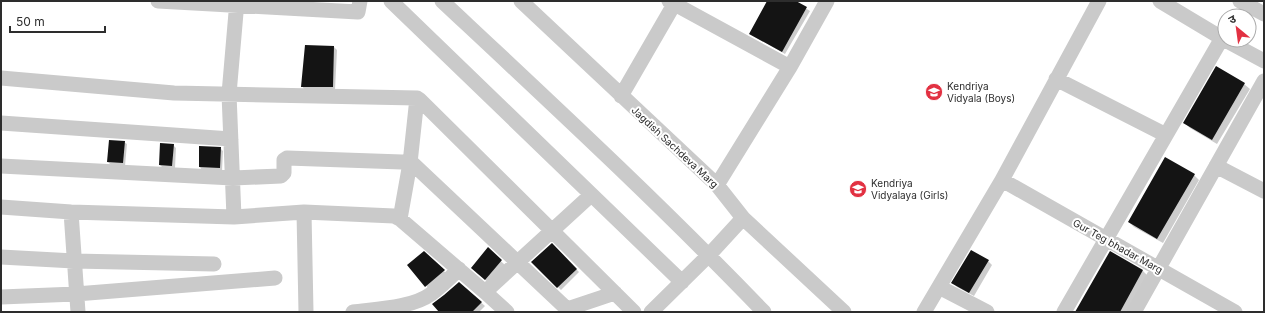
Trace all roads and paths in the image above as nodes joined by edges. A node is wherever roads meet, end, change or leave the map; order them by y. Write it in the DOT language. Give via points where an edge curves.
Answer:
graph roads {
  1 [pos="158,1"];
  2 [pos="360,1"];
  3 [pos="391,1"];
  4 [pos="442,1"];
  5 [pos="827,1"];
  6 [pos="1099,1"];
  7 [pos="1160,1"];
  8 [pos="1240,1"];
  9 [pos="524,2"];
  10 [pos="673,2"];
  11 [pos="237,3"];
  12 [pos="1264,14"];
  13 [pos="1217,35"];
  14 [pos="1219,48"];
  15 [pos="1240,48"];
  16 [pos="1264,61"];
  17 [pos="790,67"];
  18 [pos="1,78"];
  19 [pos="1056,79"];
  20 [pos="1264,81"];
  21 [pos="230,94"];
  22 [pos="621,96"];
  23 [pos="417,98"];
  24 [pos="1,123"];
  25 [pos="1166,135"];
  26 [pos="231,139"];
  27 [pos="410,163"];
  28 [pos="1,166"];
  29 [pos="1216,166"];
  30 [pos="233,178"];
  31 [pos="1002,180"];
  32 [pos="717,185"];
  33 [pos="1264,191"];
  34 [pos="591,195"];
  35 [pos="1,207"];
  36 [pos="71,212"];
  37 [pos="304,212"];
  38 [pos="234,216"];
  39 [pos="742,218"];
  40 [pos="400,219"];
  41 [pos="553,231"];
  42 [pos="1106,239"];
  43 [pos="709,255"];
  44 [pos="1,257"];
  45 [pos="74,261"];
  46 [pos="518,262"];
  47 [pos="214,264"];
  48 [pos="1159,269"];
  49 [pos="460,270"];
  50 [pos="275,278"];
  51 [pos="682,282"];
  52 [pos="939,287"];
  53 [pos="485,292"];
  54 [pos="615,293"];
  55 [pos="76,294"];
  56 [pos="1,296"];
  57 [pos="391,309"];
  58 [pos="562,310"];
  59 [pos="78,312"];
  60 [pos="306,312"];
  61 [pos="353,312"];
  62 [pos="507,312"];
  63 [pos="634,312"];
  64 [pos="651,312"];
  65 [pos="764,312"];
  66 [pos="844,312"];
  67 [pos="924,312"];
  68 [pos="987,312"];
  69 [pos="1064,312"];
  70 [pos="1134,312"];
  71 [pos="1236,312"];
  1 -- 11 [label="street"];
  2 -- 11 [label="street" via="358,12"];
  3 -- 34 [label="street"];
  4 -- 43 [label="street"];
  5 -- 17 [label="street"];
  6 -- 19 [label="street"];
  7 -- 13 [label="street"];
  8 -- 12 [label="street"];
  9 -- 22 [label="street, Jagdish Sachdeva Marg"];
  10 -- 17 [label="street"];
  10 -- 22 [label="street"];
  11 -- 21 [label="street"];
  14 -- 25 [label="street"];
  15 -- 16 [label="street"];
  17 -- 32 [label="street"];
  18 -- 21 [label="street" via="174,93"];
  19 -- 25 [label="street"];
  19 -- 31 [label="street"];
  20 -- 29 [label="street"];
  21 -- 23 [label="street"];
  21 -- 26 [label="street"];
  22 -- 32 [label="street, Jagdish Sachdeva Marg"];
  23 -- 27 [label="street"];
  23 -- 41 [label="street"];
  24 -- 26 [label="street"];
  25 -- 42 [label="street"];
  26 -- 30 [label="street"];
  27 -- 30 [label="street" via="287,158 284,160 284,173 281,176"];
  27 -- 40 [label="street"];
  27 -- 46 [label="street" via="416,165"];
  28 -- 30 [label="street"];
  29 -- 33 [label="street"];
  29 -- 48 [label="street"];
  30 -- 38 [label="street"];
  31 -- 42 [label="street, Gur Teg bhadar Marg"];
  31 -- 52 [label="street"];
  32 -- 39 [label="street, Jagdish Sachdeva Marg"];
  34 -- 41 [label="street"];
  34 -- 51 [label="street"];
  35 -- 36 [label="street"];
  36 -- 38 [label="street"];
  36 -- 45 [label="street"];
  37 -- 38 [label="street"];
  37 -- 40 [label="street" via="388,215"];
  37 -- 60 [label="street"];
  39 -- 43 [label="street"];
  39 -- 66 [label="street, Jagdish Sachdeva Marg"];
  40 -- 49 [label="street"];
  41 -- 46 [label="street"];
  41 -- 54 [label="street"];
  42 -- 48 [label="street, Gur Teg bhadar Marg"];
  42 -- 69 [label="street"];
  43 -- 51 [label="street"];
  43 -- 65 [label="street"];
  44 -- 45 [label="street"];
  45 -- 47 [label="street"];
  45 -- 55 [label="street"];
  46 -- 53 [label="street"];
  46 -- 58 [label="street"];
  48 -- 70 [label="street"];
  48 -- 71 [label="street, Gur Teg bhadar Marg"];
  49 -- 53 [label="street"];
  49 -- 57 [label="street" via="422,300"];
  50 -- 55 [label="street"];
  51 -- 64 [label="street"];
  52 -- 67 [label="street"];
  52 -- 68 [label="street"];
  53 -- 62 [label="street"];
  54 -- 58 [label="street"];
  54 -- 63 [label="street"];
  55 -- 56 [label="street"];
  55 -- 59 [label="street"];
  57 -- 61 [label="street"];
}
